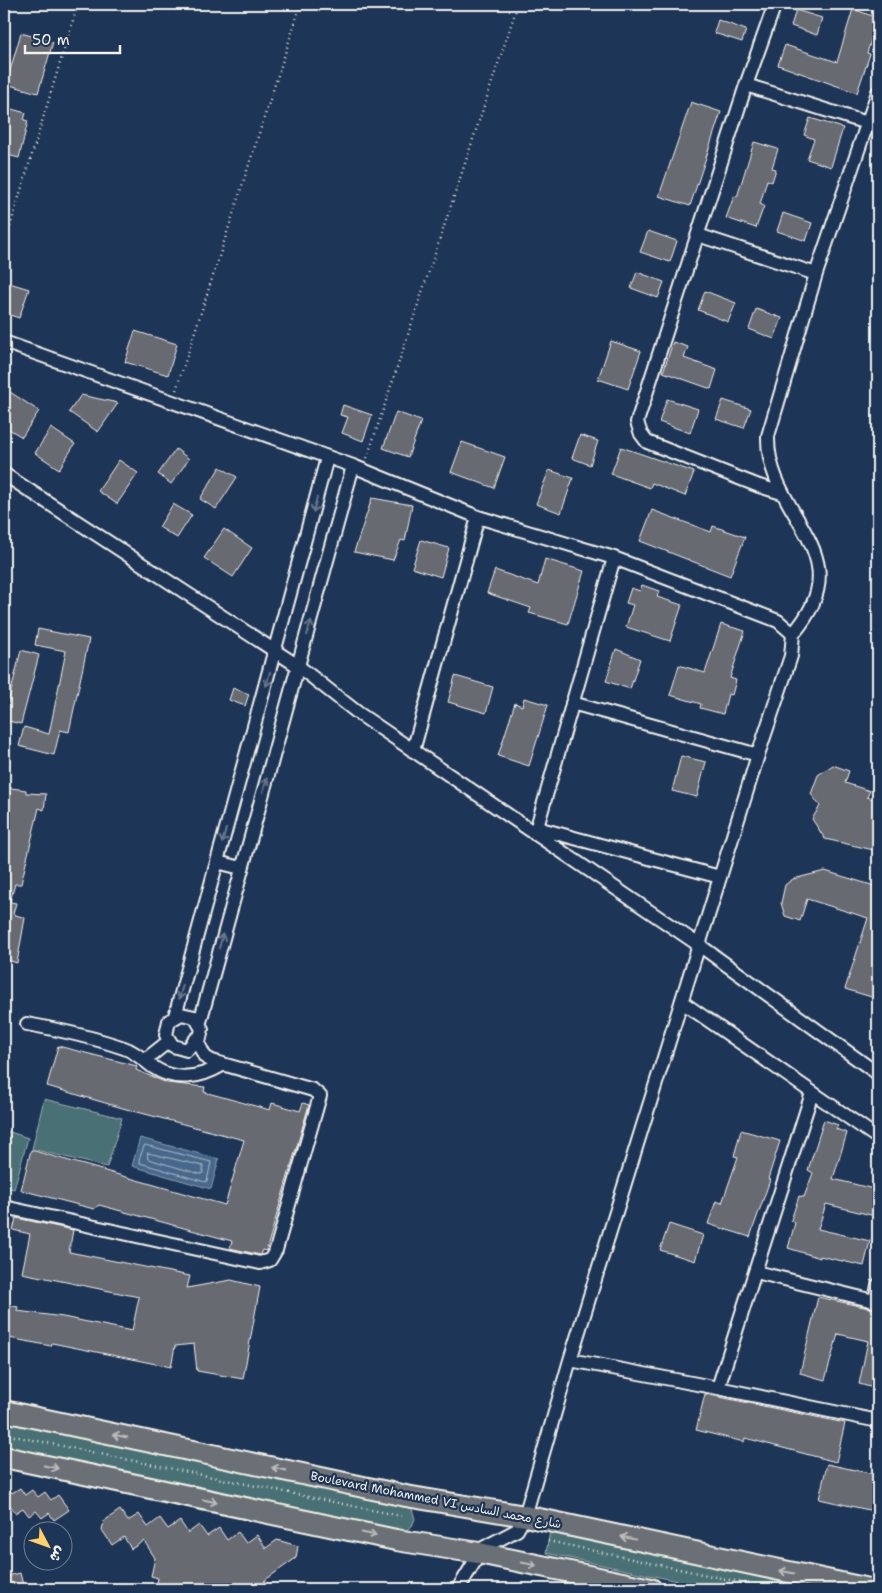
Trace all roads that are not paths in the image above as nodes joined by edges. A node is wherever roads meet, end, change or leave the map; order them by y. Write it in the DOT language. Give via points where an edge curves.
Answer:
graph roads {
  1 [pos="775,4"];
  2 [pos="746,85"];
  3 [pos="878,92"];
  4 [pos="867,123"];
  5 [pos="698,235"];
  6 [pos="816,274"];
  7 [pos="4,342"];
  8 [pos="327,458"];
  9 [pos="358,468"];
  10 [pos="4,474"];
  11 [pos="782,493"];
  12 [pos="478,517"];
  13 [pos="614,558"];
  14 [pos="793,634"];
  15 [pos="276,652"];
  16 [pos="298,666"];
  17 [pos="572,703"];
  18 [pos="413,751"];
  19 [pos="758,755"];
  20 [pos="536,831"];
  21 [pos="217,862"];
  22 [pos="241,868"];
  23 [pos="720,878"];
  24 [pos="699,945"];
  25 [pos="682,1002"];
  26 [pos="175,1016"];
  27 [pos="200,1022"];
  28 [pos="27,1024"];
  29 [pos="196,1038"];
  30 [pos="169,1041"];
  31 [pos="145,1060"];
  32 [pos="222,1065"];
  33 [pos="878,1074"];
  34 [pos="812,1092"];
  35 [pos="878,1138"];
  36 [pos="4,1208"];
  37 [pos="756,1272"];
  38 [pos="878,1285"];
  39 [pos="876,1301"];
  40 [pos="570,1360"];
  41 [pos="718,1388"];
  42 [pos="4,1411"];
  43 [pos="878,1421"];
  44 [pos="4,1457"];
  45 [pos="525,1516"];
  46 [pos="479,1553"];
  47 [pos="458,1589"];
  48 [pos="652,1589"];
  49 [pos="868,1589"];
  1 -- 2 [label="street"];
  2 -- 4 [label="street"];
  2 -- 5 [label="street"];
  3 -- 4 [label="street"];
  4 -- 6 [label="street"];
  5 -- 6 [label="street"];
  5 -- 11 [label="street" via="637,422 647,442"];
  6 -- 11 [label="street" via="768,436 768,450"];
  7 -- 8 [label="street"];
  8 -- 9 [label="street"];
  8 -- 15 [label="street, one-way"];
  9 -- 12 [label="street"];
  16 -- 9 [label="street, one-way"];
  10 -- 15 [label="street"];
  11 -- 14 [label="street" via="807,536 820,569 813,607"];
  12 -- 13 [label="street"];
  12 -- 18 [label="street"];
  13 -- 14 [label="street" via="778,621"];
  13 -- 17 [label="street"];
  14 -- 19 [label="street" via="791,656"];
  15 -- 16 [label="street"];
  15 -- 21 [label="street, one-way"];
  16 -- 18 [label="street"];
  22 -- 16 [label="street, one-way"];
  17 -- 19 [label="street"];
  17 -- 20 [label="street"];
  18 -- 20 [label="street"];
  19 -- 23 [label="street"];
  20 -- 23 [label="street"];
  20 -- 24 [label="street"];
  21 -- 22 [label="street"];
  21 -- 26 [label="street, one-way"];
  27 -- 22 [label="street, one-way"];
  23 -- 24 [label="street"];
  24 -- 25 [label="street"];
  24 -- 33 [label="street"];
  25 -- 34 [label="street"];
  25 -- 40 [label="street"];
  26 -- 27 [label="street" via="188,1014"];
  26 -- 30 [label="street" via="166,1028"];
  27 -- 29 [label="street" via="202,1036 199,1042"];
  28 -- 31 [label="street" via="88,1036 134,1051"];
  29 -- 30 [label="street" via="187,1050"];
  29 -- 32 [label="street" via="206,1056"];
  30 -- 31 [label="street"];
  31 -- 32 [label="street" via="162,1072 188,1076 205,1075"];
  32 -- 36 [label="street" via="313,1090 320,1096 276,1250 270,1260 260,1263"];
  34 -- 35 [label="street"];
  34 -- 37 [label="street"];
  37 -- 39 [label="street"];
  37 -- 41 [label="street"];
  38 -- 39 [label="street"];
  40 -- 41 [label="street"];
  40 -- 45 [label="street"];
  41 -- 43 [label="street"];
  45 -- 42 [label="main road, Boulevard Mohammed VI شارع محمد السادس, one-way" via="406,1496"];
  44 -- 46 [label="main road, one-way" via="396,1540"];
  45 -- 46 [label="street" via="517,1530 487,1544"];
  49 -- 45 [label="main road, Boulevard Mohammed VI شارع محمد السادس, one-way"];
  46 -- 47 [label="street"];
  46 -- 48 [label="main road, one-way"];
}
